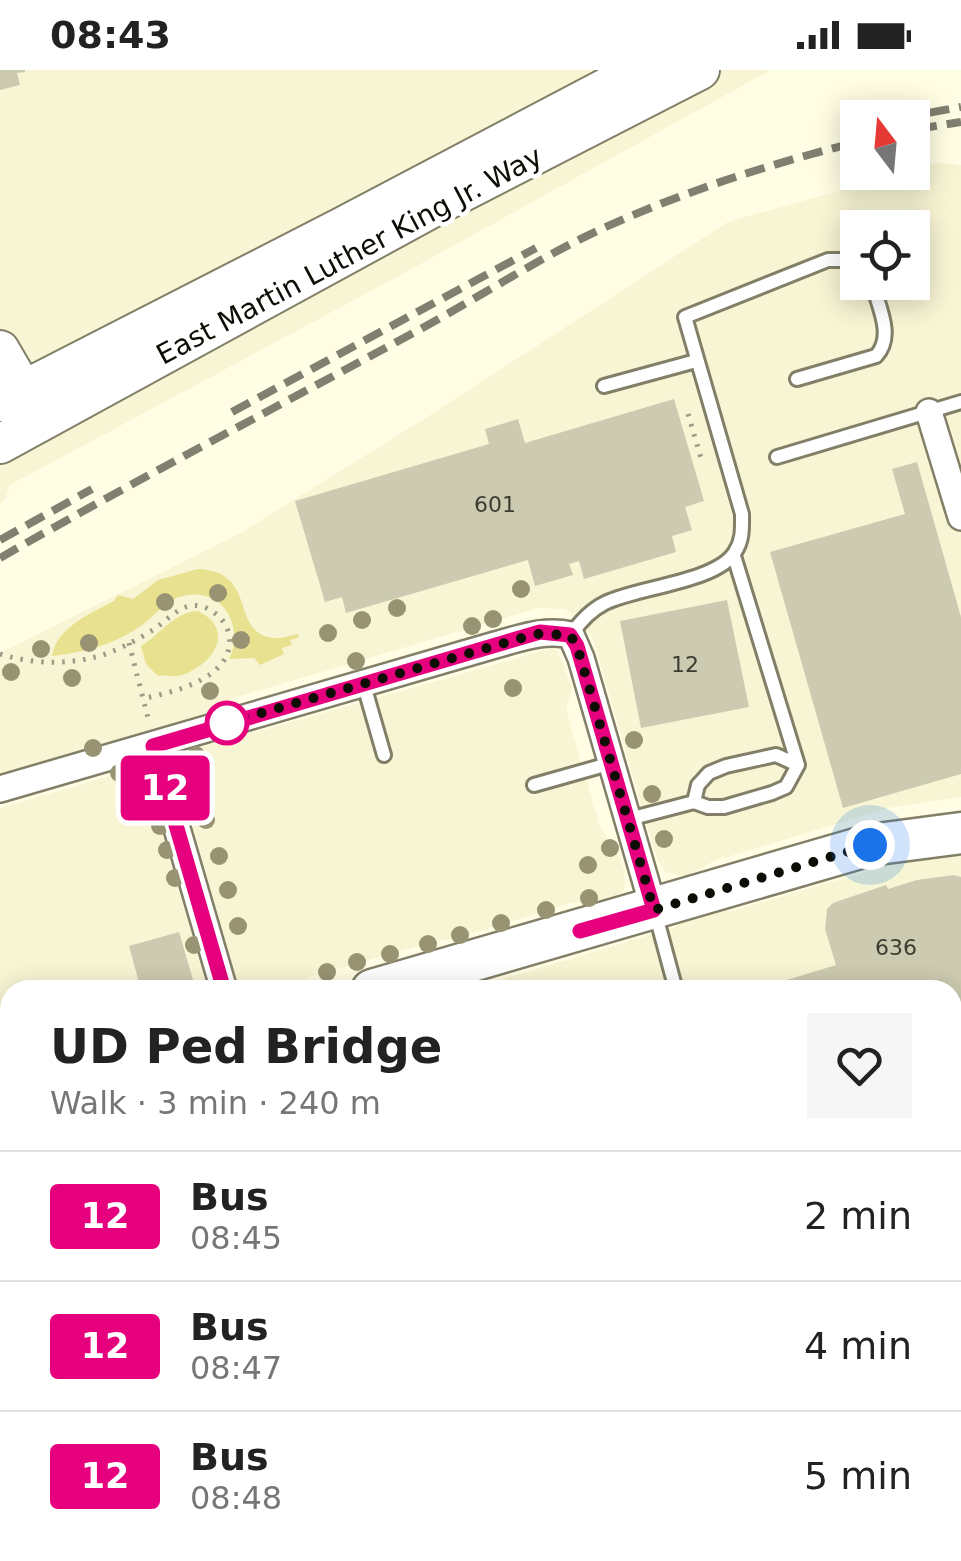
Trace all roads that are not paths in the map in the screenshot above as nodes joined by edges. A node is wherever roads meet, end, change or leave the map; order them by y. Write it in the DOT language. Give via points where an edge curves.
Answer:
graph roads {
  1 [pos="640,70"];
  2 [pos="700,70"];
  3 [pos="840,260"];
  4 [pos="877,300"];
  5 [pos="0,350"];
  6 [pos="696,361"];
  7 [pos="797,379"];
  8 [pos="604,386"];
  9 [pos="961,402"];
  10 [pos="22,404"];
  11 [pos="929,412"];
  12 [pos="2,439"];
  13 [pos="777,457"];
  14 [pos="961,517"];
  15 [pos="734,556"];
  16 [pos="570,635"];
  17 [pos="362,682"];
  18 [pos="153,746"];
  19 [pos="384,755"];
  20 [pos="612,763"];
  21 [pos="798,764"];
  22 [pos="534,785"];
  23 [pos="0,789"];
  24 [pos="694,802"];
  25 [pos="628,819"];
  26 [pos="961,832"];
  27 [pos="654,910"];
  28 [pos="221,980"];
  29 [pos="407,980"];
  30 [pos="673,980"];
  1 -- 10 [label="street, East Martin Luther King Jr. Way"];
  2 -- 10 [label="street, East Martin Luther King Jr. Way"];
  3 -- 6 [label="lane" via="686,317"];
  4 -- 7 [label="lane" via="887,337 876,356"];
  5 -- 10 [label="street"];
  6 -- 8 [label="lane"];
  6 -- 15 [label="lane" via="742,514"];
  9 -- 11 [label="lane"];
  10 -- 12 [label="street, East Martin Luther King Jr. Way"];
  11 -- 13 [label="lane"];
  11 -- 14 [label="street"];
  15 -- 16 [label="lane" via="714,569 604,603"];
  15 -- 21 [label="lane"];
  16 -- 17 [label="street" via="540,632"];
  16 -- 20 [label="street"];
  17 -- 18 [label="street"];
  17 -- 19 [label="lane"];
  18 -- 23 [label="street"];
  18 -- 28 [label="street"];
  20 -- 22 [label="lane"];
  20 -- 25 [label="street"];
  21 -- 24 [label="lane" via="786,788 772,794 724,807"];
  21 -- 24 [label="lane" via="763,755 726,766 708,773"];
  24 -- 25 [label="lane"];
  25 -- 27 [label="street"];
  26 -- 27 [label="main road" via="870,845"];
  27 -- 29 [label="main road"];
  27 -- 30 [label="lane"];
}
